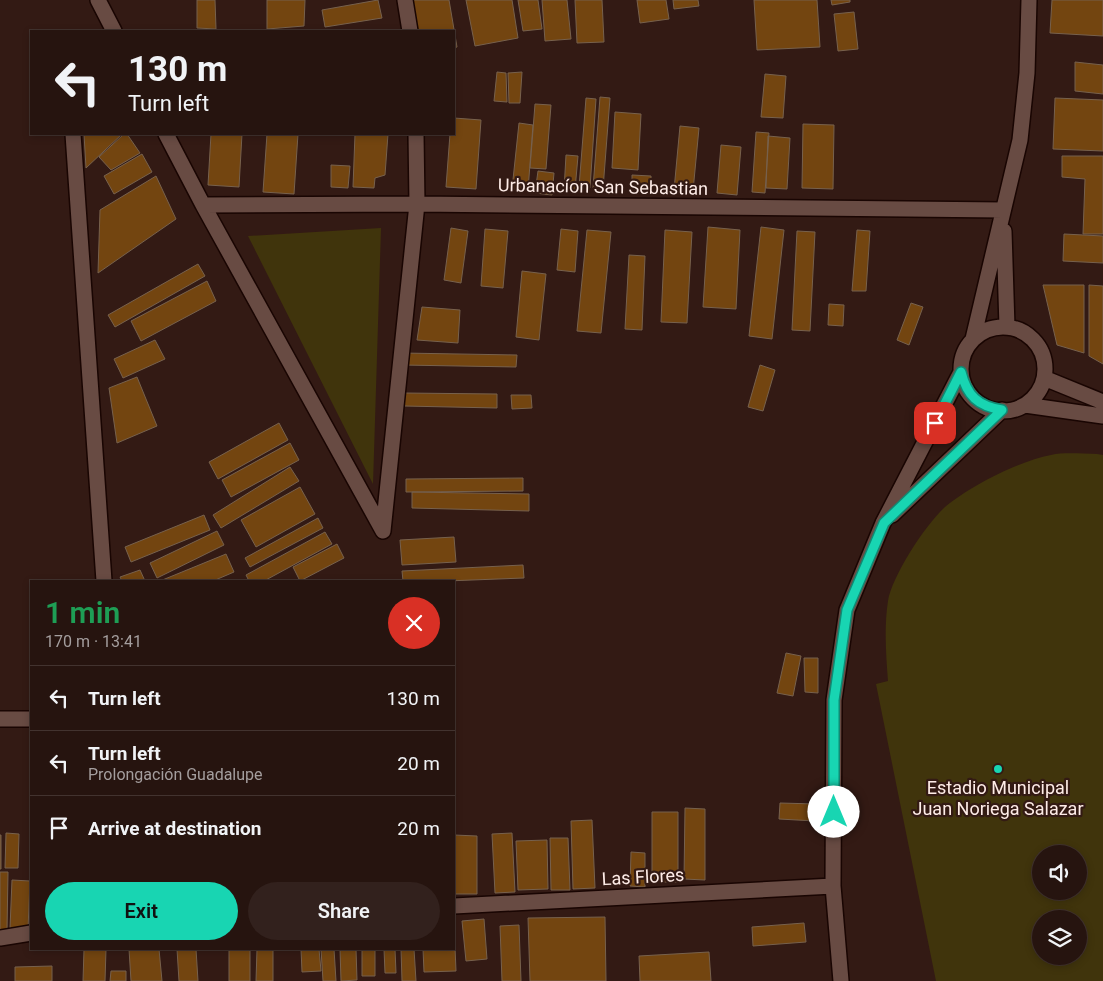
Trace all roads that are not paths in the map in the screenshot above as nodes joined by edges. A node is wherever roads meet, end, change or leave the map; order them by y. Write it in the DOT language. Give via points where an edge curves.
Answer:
graph roads {
  1 [pos="98,0"];
  2 [pos="405,0"];
  3 [pos="1029,0"];
  4 [pos="112,30"];
  5 [pos="410,30"];
  6 [pos="73,135"];
  7 [pos="167,135"];
  8 [pos="416,135"];
  9 [pos="417,204"];
  10 [pos="203,206"];
  11 [pos="1003,210"];
  12 [pos="1007,327"];
  13 [pos="973,339"];
  14 [pos="961,372"];
  15 [pos="1044,378"];
  16 [pos="1103,402"];
  17 [pos="1025,404"];
  18 [pos="1002,410"];
  19 [pos="1103,416"];
  20 [pos="884,523"];
  21 [pos="104,580"];
  22 [pos="0,719"];
  23 [pos="30,719"];
  24 [pos="834,886"];
  25 [pos="455,906"];
  26 [pos="30,932"];
  27 [pos="0,938"];
  28 [pos="841,981"];
  1 -- 4 [label="street"];
  2 -- 5 [label="street"];
  3 -- 11 [label="street" via="1027,73 1020,140"];
  6 -- 21 [label="street"];
  7 -- 10 [label="street"];
  8 -- 9 [label="street"];
  9 -- 10 [label="street, Urbanacíon San Sebastian"];
  9 -- 10 [label="street" via="383,531"];
  9 -- 11 [label="street, Urbanacíon San Sebastian"];
  11 -- 12 [label="street"];
  11 -- 13 [label="street"];
  12 -- 13 [label="street" via="995,327"];
  12 -- 15 [label="street" via="1020,330 1038,346 1043,356"];
  13 -- 14 [label="street" via="964,354"];
  14 -- 18 [label="street" via="964,384 979,403"];
  14 -- 20 [label="street"];
  15 -- 16 [label="street"];
  15 -- 17 [label="street" via="1040,388"];
  17 -- 18 [label="street"];
  17 -- 19 [label="street"];
  18 -- 20 [label="street"];
  20 -- 24 [label="street" via="847,610 834,700"];
  22 -- 23 [label="street"];
  24 -- 25 [label="street, Las Flores"];
  24 -- 28 [label="street"];
  26 -- 27 [label="street"];
}
